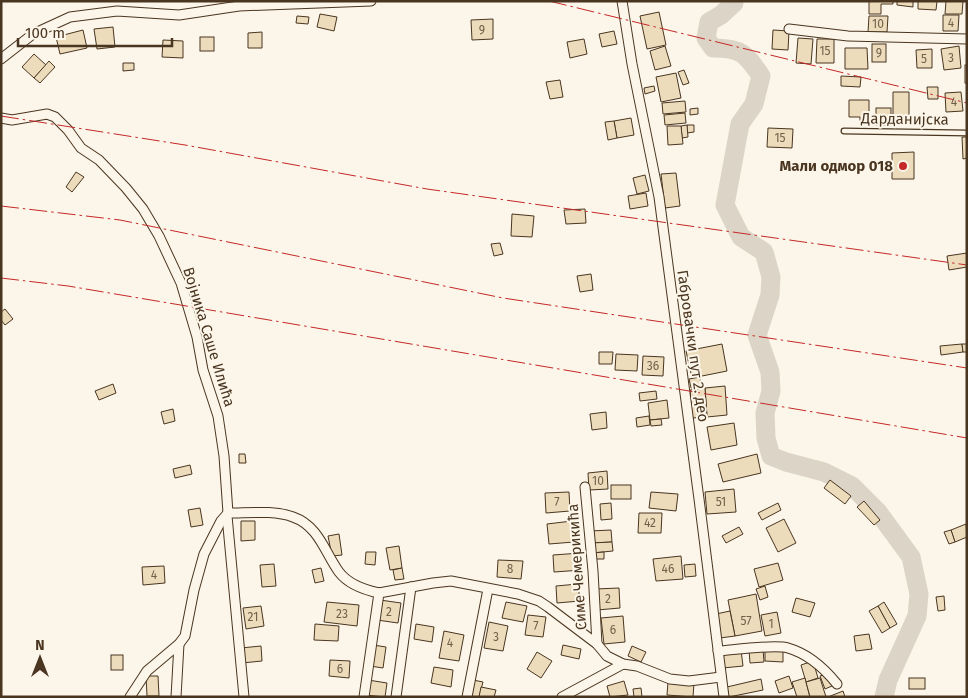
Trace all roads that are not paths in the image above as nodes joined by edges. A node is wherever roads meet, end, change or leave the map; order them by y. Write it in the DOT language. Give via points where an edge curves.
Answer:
graph roads {
  1 [pos="371,1"];
  2 [pos="622,1"];
  3 [pos="788,29"];
  4 [pos="967,39"];
  5 [pos="1,59"];
  6 [pos="1,118"];
  7 [pos="844,131"];
  8 [pos="967,133"];
  9 [pos="585,488"];
  10 [pos="225,517"];
  11 [pos="411,587"];
  12 [pos="488,589"];
  13 [pos="379,593"];
  14 [pos="179,644"];
  15 [pos="597,644"];
  16 [pos="718,652"];
  17 [pos="623,664"];
  18 [pos="721,677"];
  19 [pos="838,684"];
  20 [pos="130,697"];
  21 [pos="176,697"];
  22 [pos="244,697"];
  23 [pos="364,697"];
  24 [pos="396,697"];
  25 [pos="467,697"];
  26 [pos="562,697"];
  27 [pos="724,697"];
  1 -- 5 [label="street" via="239,6 179,14 117,11 70,17 33,34"];
  2 -- 16 [label="street, Габровачки пут 2. део" via="659,197"];
  3 -- 4 [label="street" via="848,36"];
  6 -- 10 [label="street, Војника Саше Илића" via="12,120 39,114 55,117 81,148 99,160 126,188 159,236 181,283 218,416 224,456"];
  7 -- 8 [label="lane, Дарданијска"];
  9 -- 15 [label="street, Симе Чемерикића"];
  10 -- 13 [label="street" via="284,515 302,522 319,537 339,573 362,588"];
  10 -- 14 [label="street" via="204,554 185,636"];
  10 -- 22 [label="street, Војника Саше Илића"];
  11 -- 12 [label="street" via="451,581"];
  11 -- 13 [label="street"];
  11 -- 24 [label="street"];
  12 -- 15 [label="street" via="539,601"];
  12 -- 25 [label="street"];
  13 -- 23 [label="street"];
  14 -- 20 [label="street" via="147,671"];
  14 -- 21 [label="street"];
  15 -- 17 [label="street" via="607,656"];
  16 -- 18 [label="street, Габровачки пут 2. део"];
  16 -- 19 [label="street" via="786,647 824,667"];
  17 -- 18 [label="street" via="670,679 689,681"];
  17 -- 26 [label="street"];
  18 -- 27 [label="street, Габровачки пут 2. део"];
}
